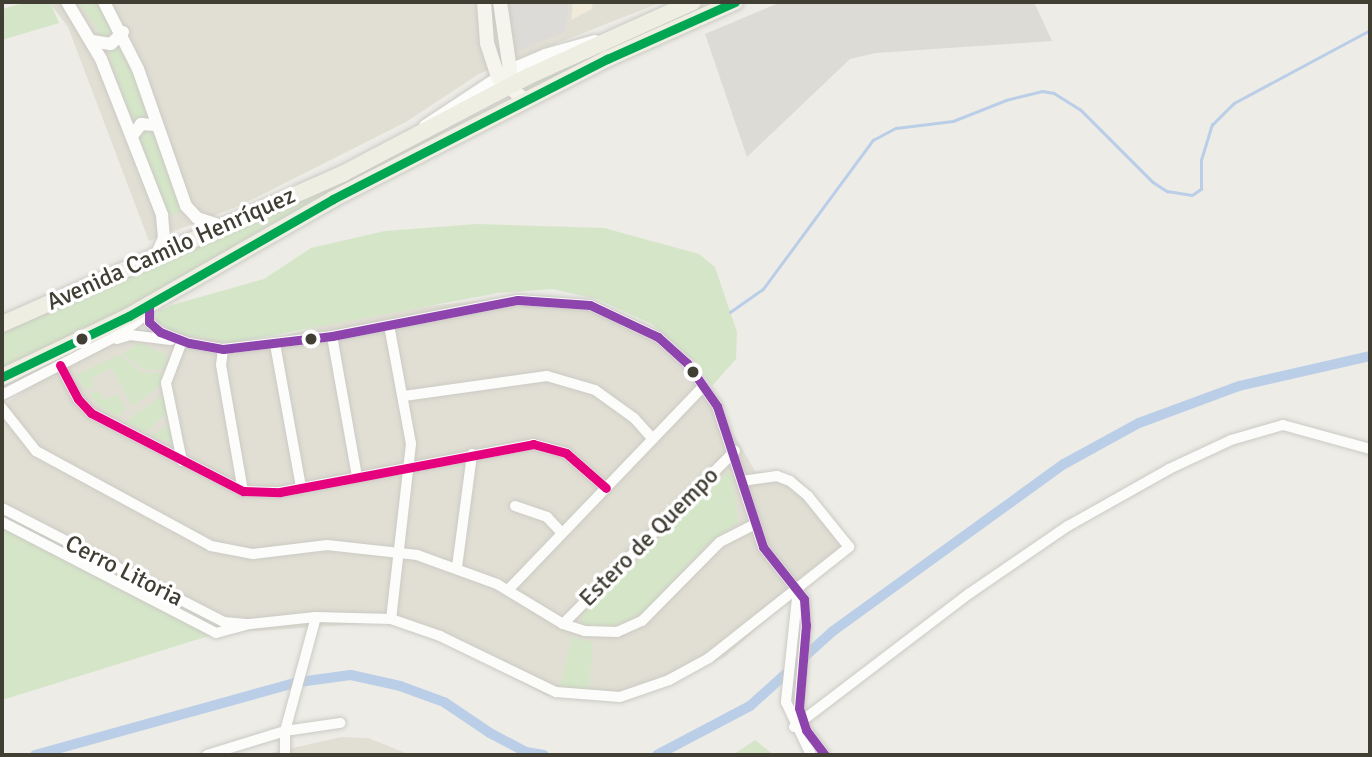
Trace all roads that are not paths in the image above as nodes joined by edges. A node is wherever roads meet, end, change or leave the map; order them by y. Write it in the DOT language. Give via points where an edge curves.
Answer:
graph roads {
  1 [pos="67,2"];
  2 [pos="104,2"];
  3 [pos="484,2"];
  4 [pos="500,2"];
  5 [pos="694,2"];
  6 [pos="734,2"];
  7 [pos="501,28"];
  8 [pos="484,29"];
  9 [pos="123,32"];
  10 [pos="92,41"];
  11 [pos="505,78"];
  12 [pos="527,101"];
  13 [pos="157,125"];
  14 [pos="132,136"];
  15 [pos="399,166"];
  16 [pos="224,227"];
  17 [pos="156,257"];
  18 [pos="148,310"];
  19 [pos="2,324"];
  20 [pos="389,325"];
  21 [pos="332,336"];
  22 [pos="182,341"];
  23 [pos="105,342"];
  24 [pos="275,344"];
  25 [pos="223,349"];
  26 [pos="60,365"];
  27 [pos="2,377"];
  28 [pos="704,387"];
  29 [pos="2,395"];
  30 [pos="404,396"];
  31 [pos="2,408"];
  32 [pos="653,439"];
  33 [pos="1370,449"];
  34 [pos="735,451"];
  35 [pos="472,454"];
  36 [pos="182,461"];
  37 [pos="411,466"];
  38 [pos="357,476"];
  39 [pos="743,481"];
  40 [pos="301,487"];
  41 [pos="606,488"];
  42 [pos="243,491"];
  43 [pos="515,506"];
  44 [pos="2,508"];
  45 [pos="2,522"];
  46 [pos="754,525"];
  47 [pos="562,533"];
  48 [pos="399,552"];
  49 [pos="457,567"];
  50 [pos="798,589"];
  51 [pos="508,590"];
  52 [pos="775,607"];
  53 [pos="316,617"];
  54 [pos="391,619"];
  55 [pos="250,624"];
  56 [pos="563,624"];
  57 [pos="793,629"];
  58 [pos="340,723"];
  59 [pos="798,724"];
  60 [pos="285,731"];
  61 [pos="207,755"];
  62 [pos="285,755"];
  63 [pos="811,755"];
  64 [pos="825,755"];
  1 -- 10 [label="street"];
  2 -- 9 [label="street"];
  3 -- 8 [label="main road"];
  4 -- 7 [label="main road"];
  5 -- 11 [label="main road, Avenida Camilo Henríquez"];
  6 -- 12 [label="main road, Avenida Camilo Henríquez"];
  7 -- 8 [label="main road"];
  7 -- 11 [label="main road"];
  8 -- 11 [label="main road"];
  9 -- 10 [label="street" via="111,44"];
  9 -- 13 [label="street"];
  10 -- 14 [label="street"];
  11 -- 12 [label="main road"];
  11 -- 15 [label="main road" via="496,103 442,131"];
  11 -- 16 [label="main road, Avenida Camilo Henríquez" via="363,164"];
  12 -- 15 [label="main road, Avenida Camilo Henríquez"];
  13 -- 14 [label="street" via="141,124"];
  13 -- 16 [label="street" via="189,211"];
  14 -- 17 [label="street" via="164,223"];
  15 -- 18 [label="main road, Avenida Camilo Henríquez" via="269,233"];
  16 -- 17 [label="main road, Avenida Camilo Henríquez"];
  17 -- 19 [label="main road, Avenida Camilo Henríquez"];
  18 -- 22 [label="street" via="153,328"];
  18 -- 23 [label="street"];
  18 -- 27 [label="main road, Avenida Camilo Henríquez"];
  20 -- 21 [label="street"];
  20 -- 28 [label="street" via="518,300 581,303 658,337"];
  20 -- 30 [label="street"];
  21 -- 24 [label="street"];
  21 -- 38 [label="street"];
  22 -- 23 [label="street" via="130,335"];
  22 -- 25 [label="street"];
  22 -- 36 [label="street" via="166,383"];
  23 -- 26 [label="street"];
  24 -- 25 [label="street"];
  24 -- 40 [label="street"];
  25 -- 42 [label="street" via="221,365"];
  26 -- 29 [label="street"];
  26 -- 36 [label="street" via="84,407"];
  28 -- 32 [label="street"];
  28 -- 34 [label="street"];
  30 -- 32 [label="street" via="547,376 595,390 634,418"];
  30 -- 37 [label="street"];
  31 -- 48 [label="street" via="36,451 211,546 253,554 327,545"];
  32 -- 41 [label="street"];
  33 -- 59 [label="street" via="1283,425 1231,440 1169,469 1068,526 970,593"];
  34 -- 39 [label="street"];
  34 -- 56 [label="street, Estero de Quempo"];
  35 -- 37 [label="street"];
  35 -- 41 [label="street" via="533,444 551,447 566,453"];
  35 -- 49 [label="street"];
  36 -- 42 [label="street"];
  37 -- 38 [label="street"];
  37 -- 48 [label="street"];
  38 -- 40 [label="street"];
  39 -- 46 [label="street"];
  39 -- 50 [label="street" via="776,476 790,481 808,495 849,547"];
  40 -- 42 [label="street" via="262,494"];
  41 -- 47 [label="street"];
  43 -- 47 [label="street" via="547,517"];
  44 -- 55 [label="street, Cerro Litoria" via="224,622"];
  45 -- 55 [label="street" via="216,633"];
  46 -- 50 [label="street" via="763,547"];
  46 -- 56 [label="street" via="720,542 642,621 607,633"];
  47 -- 51 [label="street"];
  48 -- 49 [label="street"];
  48 -- 54 [label="street"];
  49 -- 51 [label="street"];
  50 -- 52 [label="street"];
  50 -- 57 [label="street"];
  50 -- 59 [label="street" via="806,614"];
  51 -- 56 [label="street"];
  52 -- 54 [label="street" via="709,658 669,680 620,697 556,692 440,636"];
  52 -- 57 [label="street" via="789,612"];
  53 -- 54 [label="street"];
  53 -- 55 [label="street"];
  53 -- 60 [label="street"];
  57 -- 59 [label="street" via="786,702"];
  58 -- 60 [label="street"];
  59 -- 63 [label="street"];
  59 -- 64 [label="street"];
  60 -- 61 [label="street"];
  60 -- 62 [label="street"];
}
